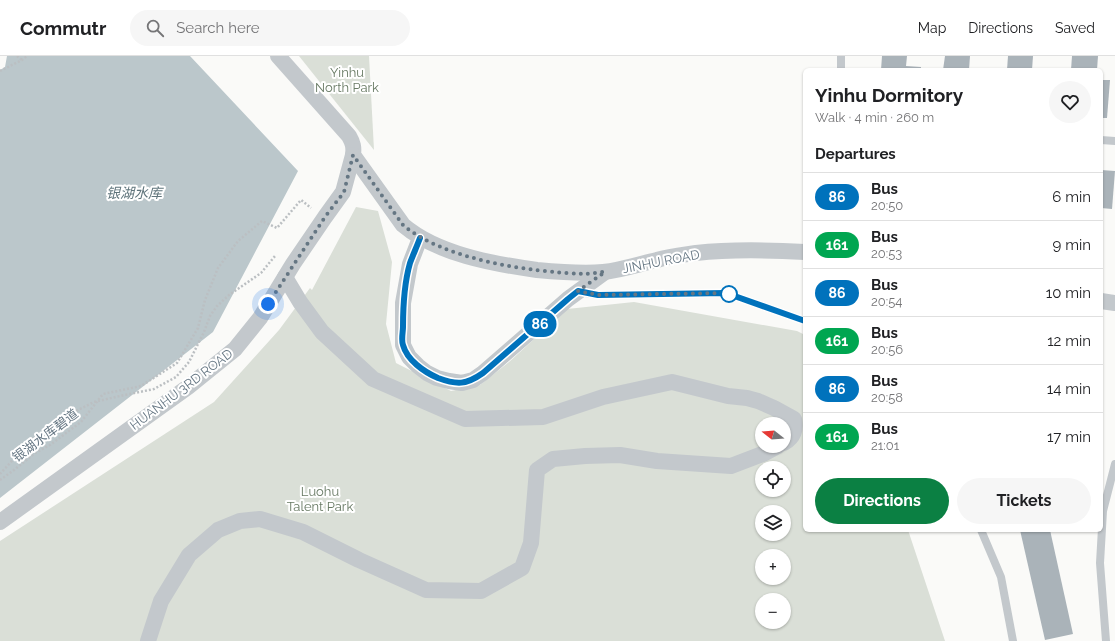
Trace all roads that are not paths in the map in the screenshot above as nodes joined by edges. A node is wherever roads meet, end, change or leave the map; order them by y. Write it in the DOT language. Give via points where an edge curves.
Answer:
graph roads {
  1 [pos="278,56"];
  2 [pos="842,56"];
  3 [pos="841,68"];
  4 [pos="1103,140"];
  5 [pos="1115,141"];
  6 [pos="353,155"];
  7 [pos="420,238"];
  8 [pos="803,252"];
  9 [pos="605,272"];
  10 [pos="285,277"];
  11 [pos="578,291"];
  12 [pos="1103,301"];
  13 [pos="1115,303"];
  14 [pos="803,320"];
  15 [pos="790,417"];
  16 [pos="791,417"];
  17 [pos="791,436"];
  18 [pos="765,453"];
  19 [pos="1115,464"];
  20 [pos="1103,512"];
  21 [pos="0,522"];
  22 [pos="982,532"];
  23 [pos="1102,532"];
  24 [pos="148,641"];
  25 [pos="1014,641"];
  26 [pos="1106,641"];
  1 -- 6 [label="street, JINHU ROAD" via="349,136 353,142"];
  2 -- 3 [label="lane"];
  4 -- 5 [label="lane"];
  6 -- 7 [label="street, JINHU ROAD" via="403,225"];
  6 -- 10 [label="street, HUANHU 3RD ROAD" via="344,192"];
  7 -- 9 [label="street, JINHU ROAD" via="466,256 521,268 586,274"];
  7 -- 11 [label="street" via="410,264 403,303 402,345 418,366 437,378 462,383 473,380"];
  8 -- 9 [label="street, JINHU ROAD" via="754,250 698,253 673,256"];
  9 -- 11 [label="street"];
  10 -- 15 [label="street" via="322,332 372,379 465,419 543,416 603,397 672,382 728,396 747,398"];
  10 -- 21 [label="street, HUANHU 3RD ROAD" via="260,318 235,349 188,387"];
  11 -- 14 [label="lane" via="598,295 726,293"];
  12 -- 13 [label="street"];
  16 -- 17 [label="street" via="794,419 795,429"];
  18 -- 24 [label="street" via="731,466 657,461 620,455 552,459 537,470 531,543 522,568 480,591 426,590 303,532 260,519 240,521 218,530 189,555 161,600"];
  19 -- 20 [label="lane"];
  22 -- 25 [label="lane" via="1000,578"];
  23 -- 26 [label="lane" via="1100,563"];
}
